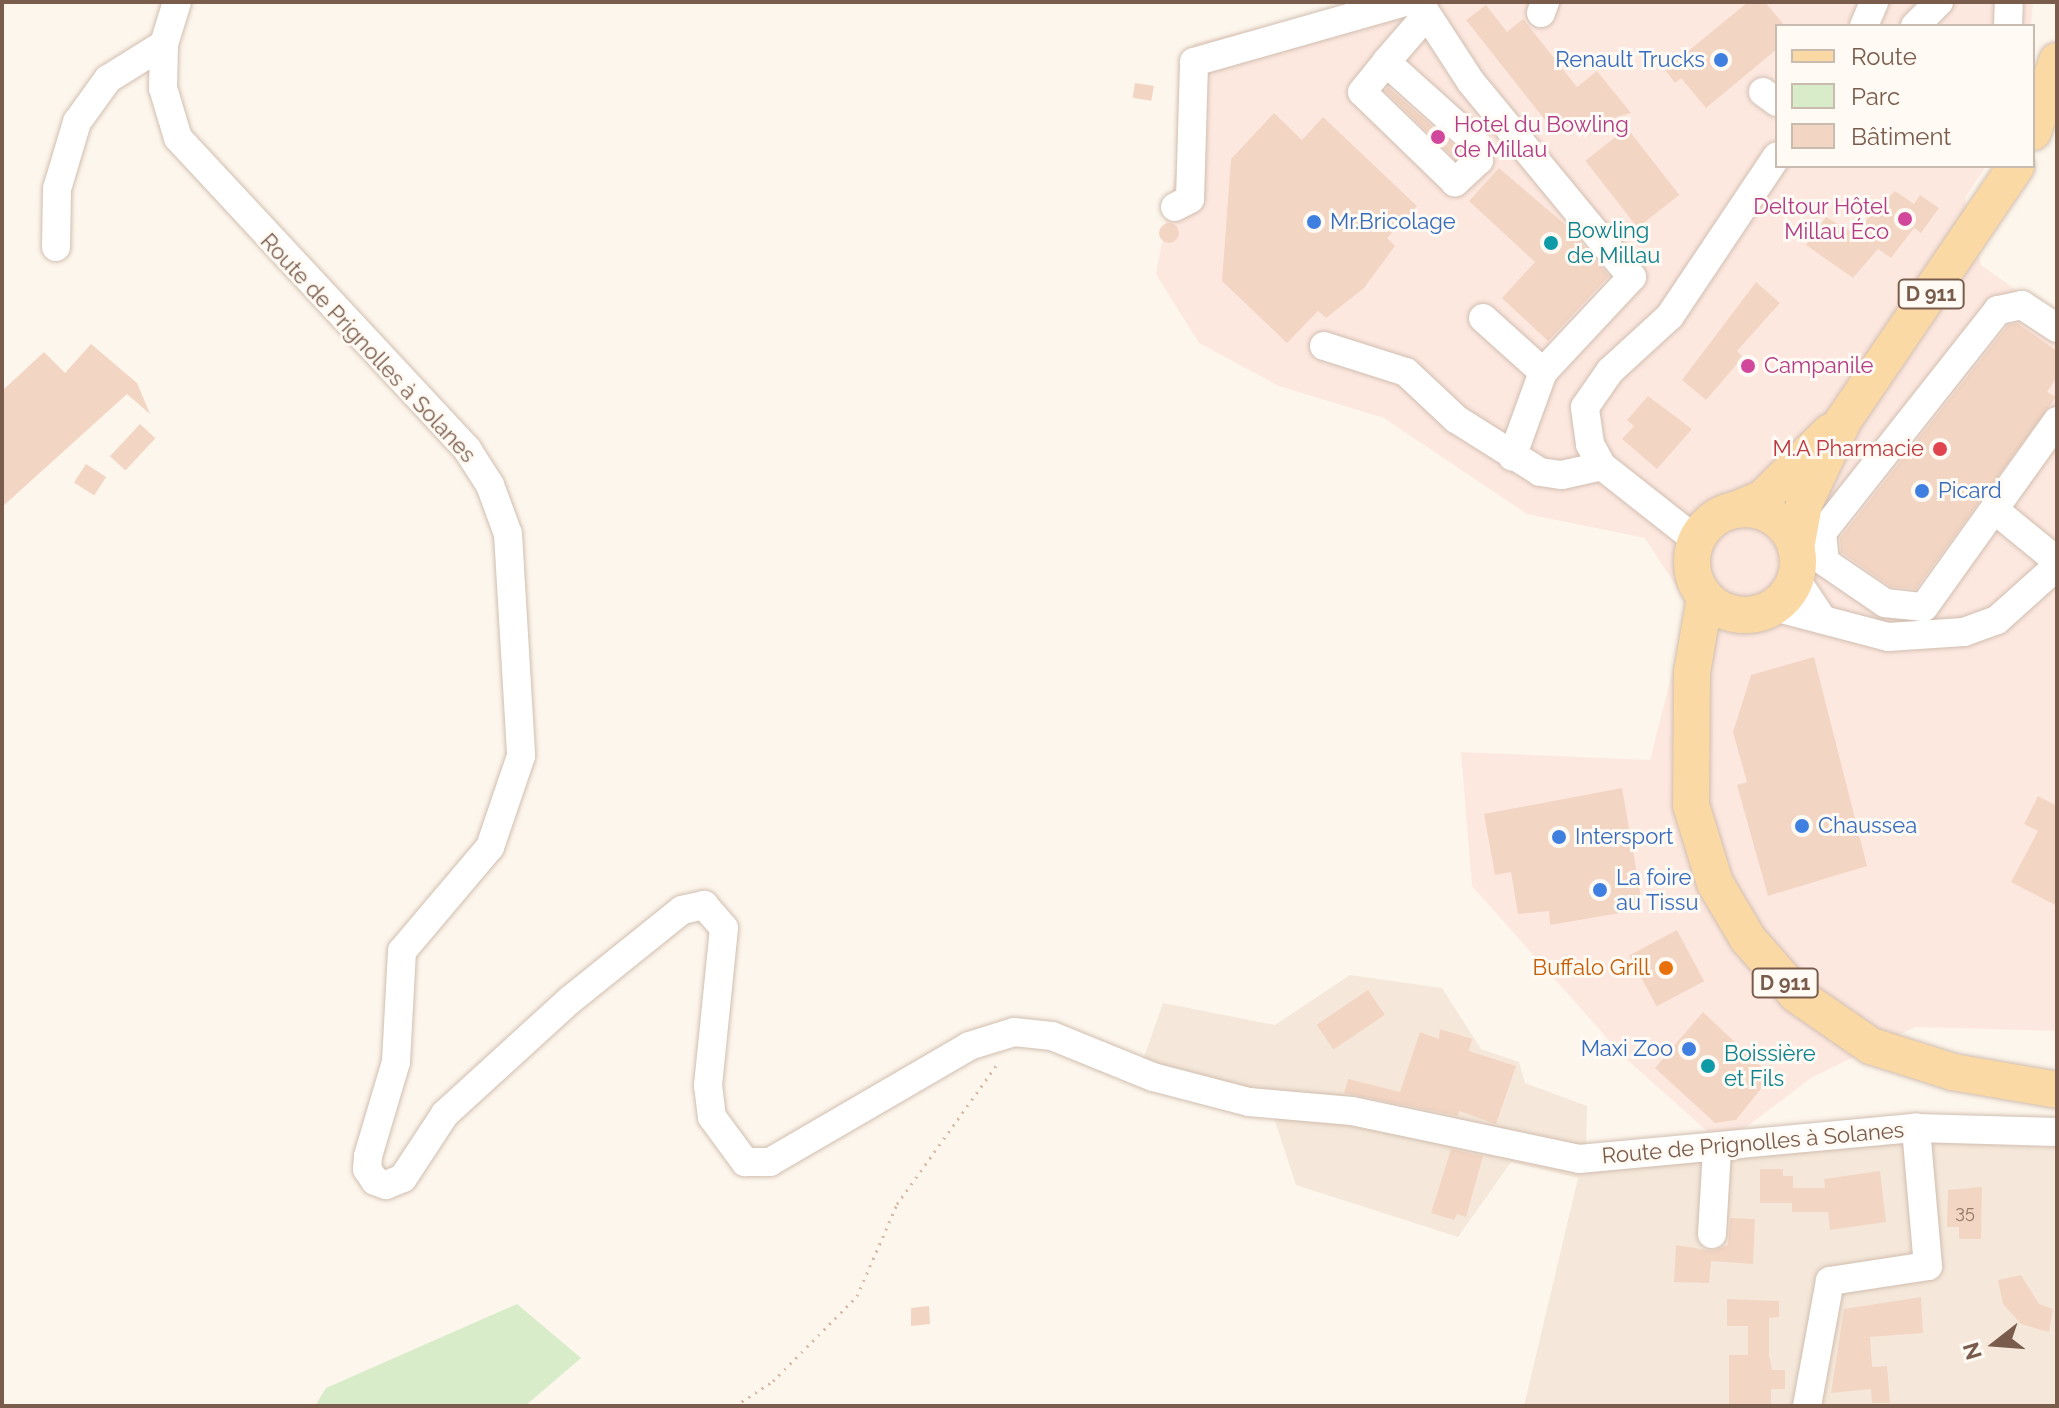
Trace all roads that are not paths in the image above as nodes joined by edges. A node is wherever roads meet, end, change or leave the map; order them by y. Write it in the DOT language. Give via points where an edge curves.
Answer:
graph roads {
  1 [pos="177,2"];
  2 [pos="1874,2"];
  3 [pos="2009,2"];
  4 [pos="1416,7"];
  5 [pos="1865,24"];
  6 [pos="2008,24"];
  7 [pos="164,44"];
  8 [pos="2057,61"];
  9 [pos="1386,62"];
  10 [pos="2035,126"];
  11 [pos="1775,159"];
  12 [pos="2015,168"];
  13 [pos="1175,207"];
  14 [pos="56,247"];
  15 [pos="1483,318"];
  16 [pos="2057,328"];
  17 [pos="1324,346"];
  18 [pos="1543,372"];
  19 [pos="1843,421"];
  20 [pos="2057,421"];
  21 [pos="1512,457"];
  22 [pos="1602,466"];
  23 [pos="1735,510"];
  24 [pos="1996,511"];
  25 [pos="1696,540"];
  26 [pos="1796,563"];
  27 [pos="2057,563"];
  28 [pos="1705,597"];
  29 [pos="1765,610"];
  30 [pos="1823,620"];
  31 [pos="1691,710"];
  32 [pos="2057,1090"];
  33 [pos="1916,1128"];
  34 [pos="2057,1132"];
  35 [pos="1717,1151"];
  36 [pos="1712,1234"];
  37 [pos="1807,1406"];
  1 -- 7 [label="street, Route de Prignolles à Solanes"];
  2 -- 5 [label="street"];
  3 -- 6 [label="street"];
  4 -- 9 [label="street"];
  4 -- 13 [label="street" via="1306,30 1183,66 1190,199"];
  4 -- 18 [label="street" via="1632,277"];
  7 -- 14 [label="street" via="108,79 77,122 57,189"];
  7 -- 35 [label="street, Route de Prignolles à Solanes" via="163,88 178,138 467,449 490,485 508,534 521,756 490,847 402,951 396,1062 368,1156 367,1169 375,1181 386,1185 403,1178 445,1114 570,1000 664,923 704,905 724,928 708,1085 712,1117 745,1162 770,1162 969,1046 1014,1032 1052,1036 1153,1077 1249,1102 1352,1111 1510,1148 1579,1159"];
  8 -- 10 [label="main road"];
  11 -- 22 [label="street" via="1670,316 1593,390 1585,424"];
  12 -- 19 [label="main road, D 911"];
  15 -- 18 [label="street"];
  16 -- 24 [label="street" via="2022,305 1998,310 1822,533 1825,562 1885,603 1924,607"];
  17 -- 21 [label="street" via="1406,372 1456,419"];
  18 -- 21 [label="street"];
  19 -- 23 [label="main road, D 911" via="1763,498"];
  19 -- 26 [label="main road, D 911" via="1804,504"];
  20 -- 24 [label="street"];
  21 -- 22 [label="street" via="1540,472 1562,475"];
  22 -- 25 [label="street"];
  23 -- 25 [label="main road" via="1710,522"];
  23 -- 26 [label="main road" via="1771,516"];
  24 -- 27 [label="street"];
  25 -- 28 [label="main road" via="1693,573"];
  26 -- 29 [label="main road"];
  26 -- 30 [label="street"];
  27 -- 30 [label="street" via="1997,620 1964,632 1888,637"];
  28 -- 29 [label="main road" via="1727,612"];
  28 -- 31 [label="main road, D 911"];
  29 -- 30 [label="street"];
  29 -- 31 [label="main road, D 911" via="1720,644"];
  31 -- 32 [label="main road, D 911" via="1688,766 1701,845 1731,912 1768,965 1822,1016 1871,1046 1953,1072"];
  33 -- 34 [label="street, Route de Prignolles à Solanes"];
  33 -- 35 [label="street, Route de Prignolles à Solanes"];
  33 -- 37 [label="street" via="1928,1266 1830,1281"];
  35 -- 36 [label="street"];
}
